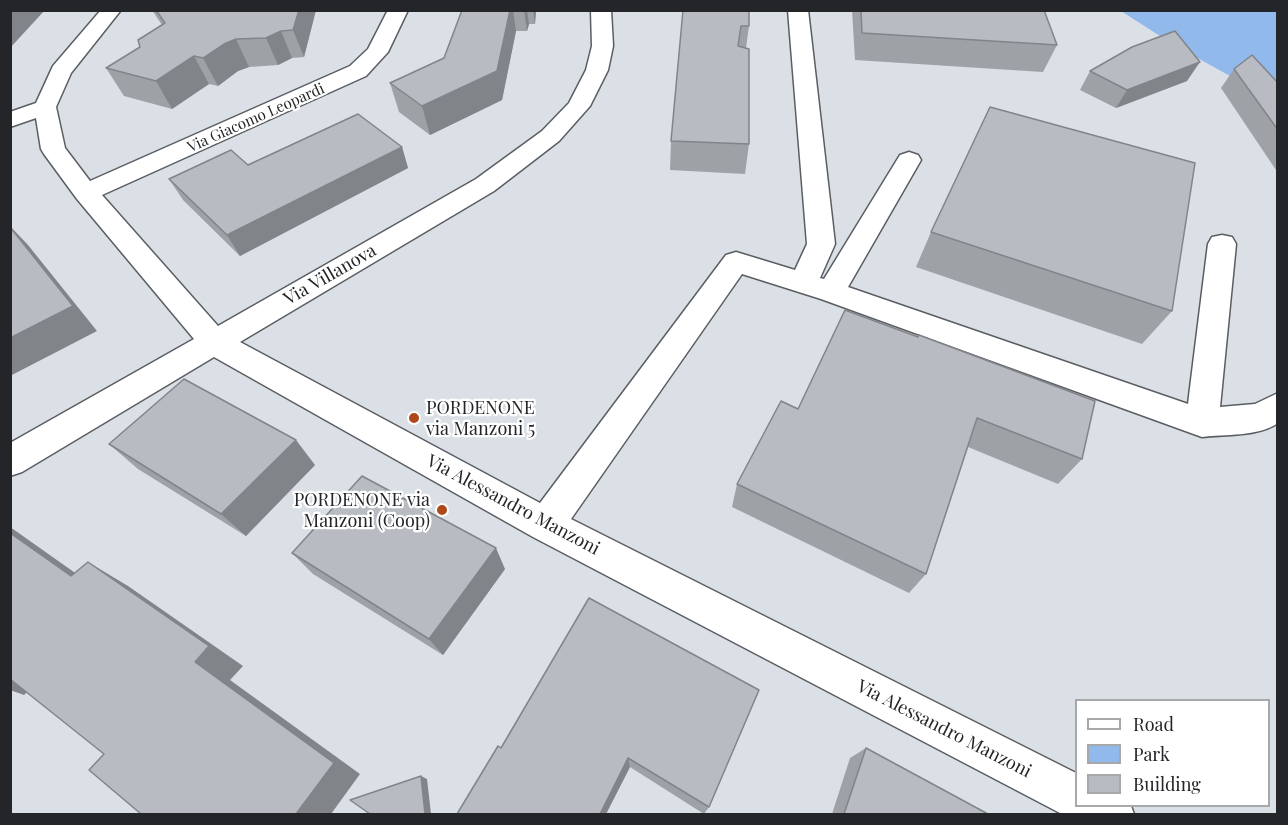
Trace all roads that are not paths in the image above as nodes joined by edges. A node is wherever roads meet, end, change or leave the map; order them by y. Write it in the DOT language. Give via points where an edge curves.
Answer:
graph roads {
  1 [pos="112,10"];
  2 [pos="398,10"];
  3 [pos="601,10"];
  4 [pos="621,10"];
  5 [pos="798,10"];
  6 [pos="603,44"];
  7 [pos="45,107"];
  8 [pos="10,120"];
  9 [pos="909,160"];
  10 [pos="86,193"];
  11 [pos="1221,244"];
  12 [pos="817,288"];
  13 [pos="215,343"];
  14 [pos="1278,406"];
  15 [pos="1202,423"];
  16 [pos="10,461"];
  17 [pos="546,525"];
  18 [pos="1075,796"];
  19 [pos="1095,807"];
  20 [pos="1111,814"];
  1 -- 7 [label="street" via="61,71"];
  2 -- 10 [label="street, Via Giacomo Leopardi" via="377,52 358,71"];
  3 -- 6 [label="street, Via Villanova"];
  4 -- 6 [label="street, Via Villanova"];
  5 -- 12 [label="street" via="821,244"];
  6 -- 13 [label="street, Via Villanova" via="587,92 568,120 538,148 485,185"];
  7 -- 8 [label="street"];
  7 -- 10 [label="street, Via Alessandro Manzoni" via="53,149"];
  9 -- 12 [label="street"];
  10 -- 13 [label="street, Via Alessandro Manzoni"];
  11 -- 15 [label="street"];
  12 -- 15 [label="street"];
  12 -- 17 [label="street" via="736,262"];
  13 -- 16 [label="street, Via Villanova"];
  13 -- 17 [label="street, Via Alessandro Manzoni"];
  14 -- 15 [label="street" via="1261,417"];
  17 -- 18 [label="street, Via Alessandro Manzoni"];
  19 -- 20 [label="street"];
}
